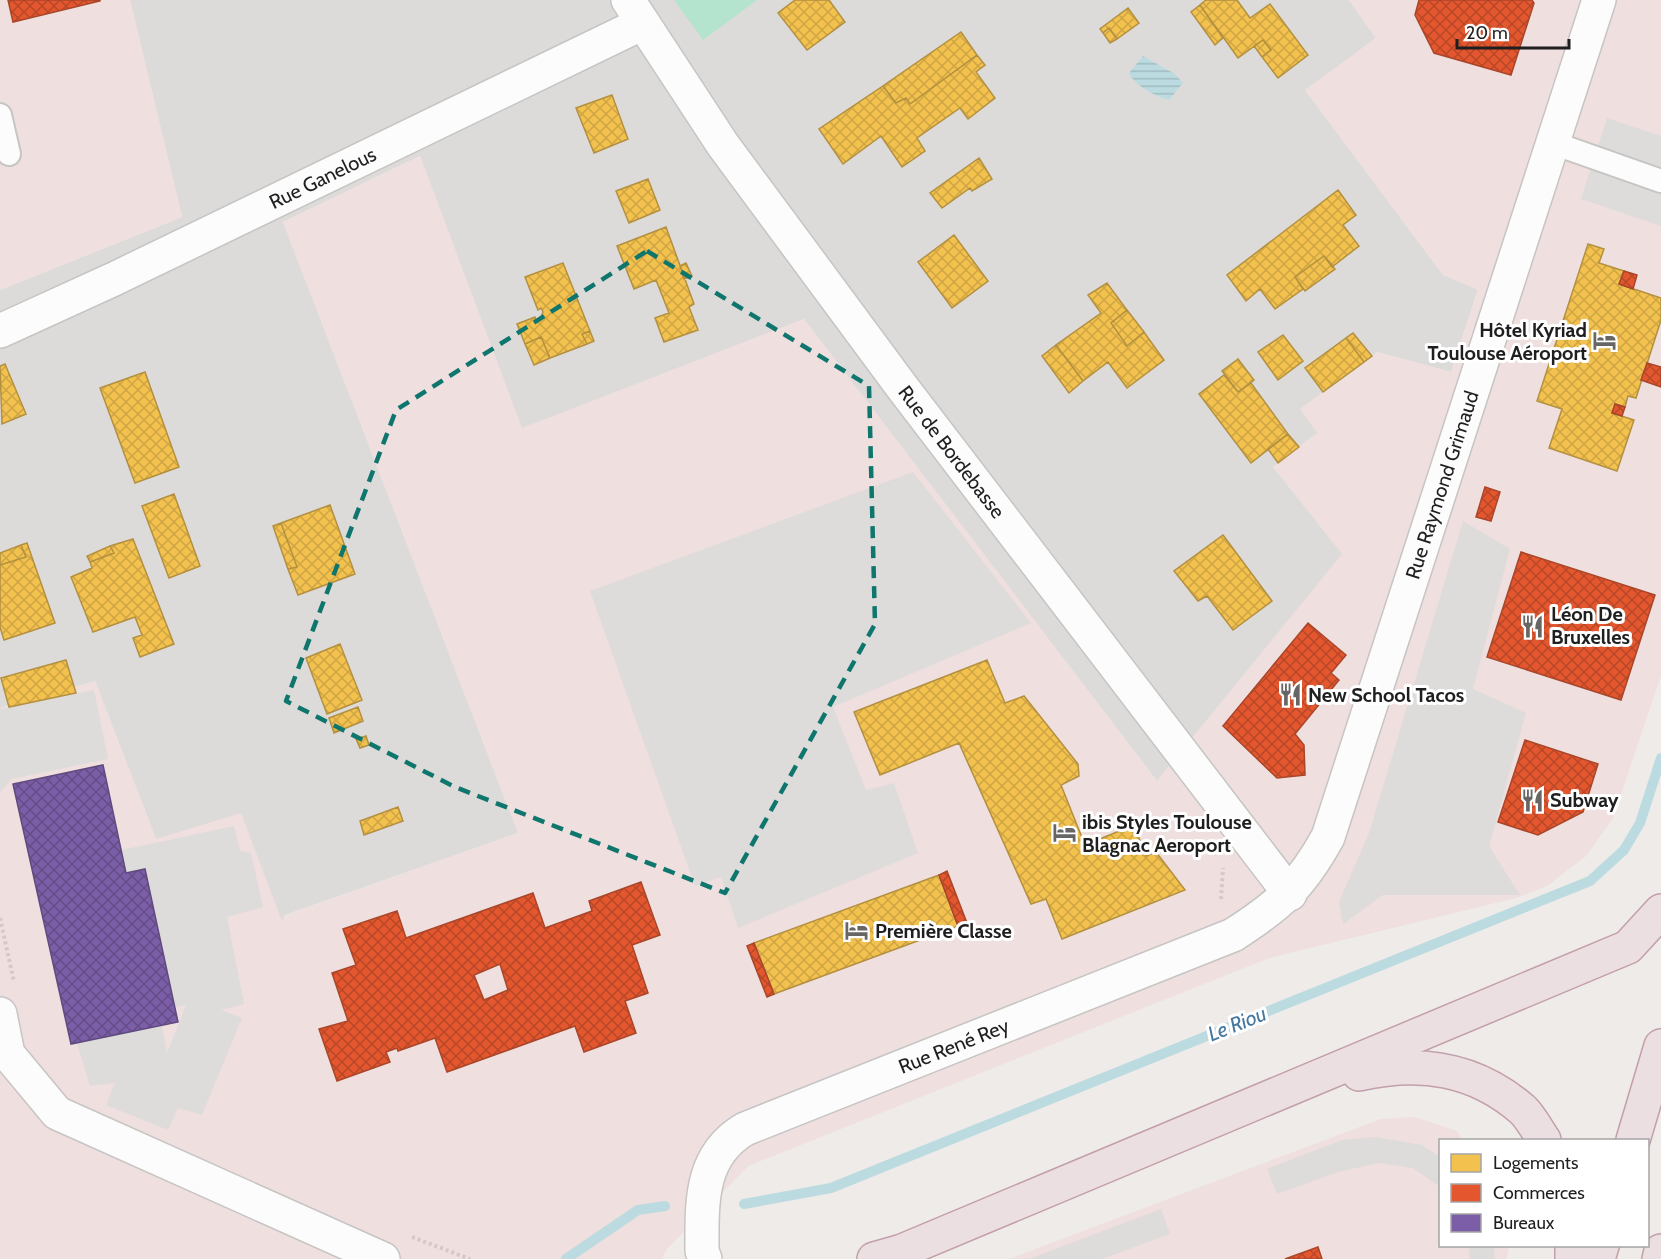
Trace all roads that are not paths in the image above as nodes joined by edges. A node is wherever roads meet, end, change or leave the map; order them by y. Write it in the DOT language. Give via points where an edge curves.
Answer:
graph roads {
  1 [pos="1599,0"];
  2 [pos="635,12"];
  3 [pos="0,115"];
  4 [pos="1553,143"];
  5 [pos="9,154"];
  6 [pos="1661,181"];
  7 [pos="0,331"];
  8 [pos="1290,894"];
  9 [pos="1661,911"];
  10 [pos="8,1003"];
  11 [pos="1661,1046"];
  12 [pos="1287,1092"];
  13 [pos="1543,1139"];
  14 [pos="1633,1139"];
  15 [pos="703,1249"];
  16 [pos="1661,1251"];
  17 [pos="890,1256"];
  18 [pos="383,1259"];
  19 [pos="1659,1259"];
  1 -- 4 [label="street, Rue Raymond Grimaud"];
  2 -- 7 [label="street, Rue Ganelous" via="114,279"];
  2 -- 8 [label="street, Rue de Bordebasse" via="723,145 902,387"];
  3 -- 5 [label="lane"];
  4 -- 6 [label="lane"];
  4 -- 8 [label="street, Rue Raymond Grimaud" via="1328,837 1315,862"];
  8 -- 15 [label="street, Rue René Rey" via="1233,935 728,1139 714,1159 704,1187"];
  9 -- 12 [label="highway" via="1628,947"];
  10 -- 18 [label="street" via="8,1054 57,1113"];
  11 -- 14 [label="highway"];
  12 -- 13 [label="highway" via="1385,1068 1435,1067 1484,1083 1524,1112"];
  12 -- 17 [label="highway"];
  16 -- 19 [label="highway"];
}
